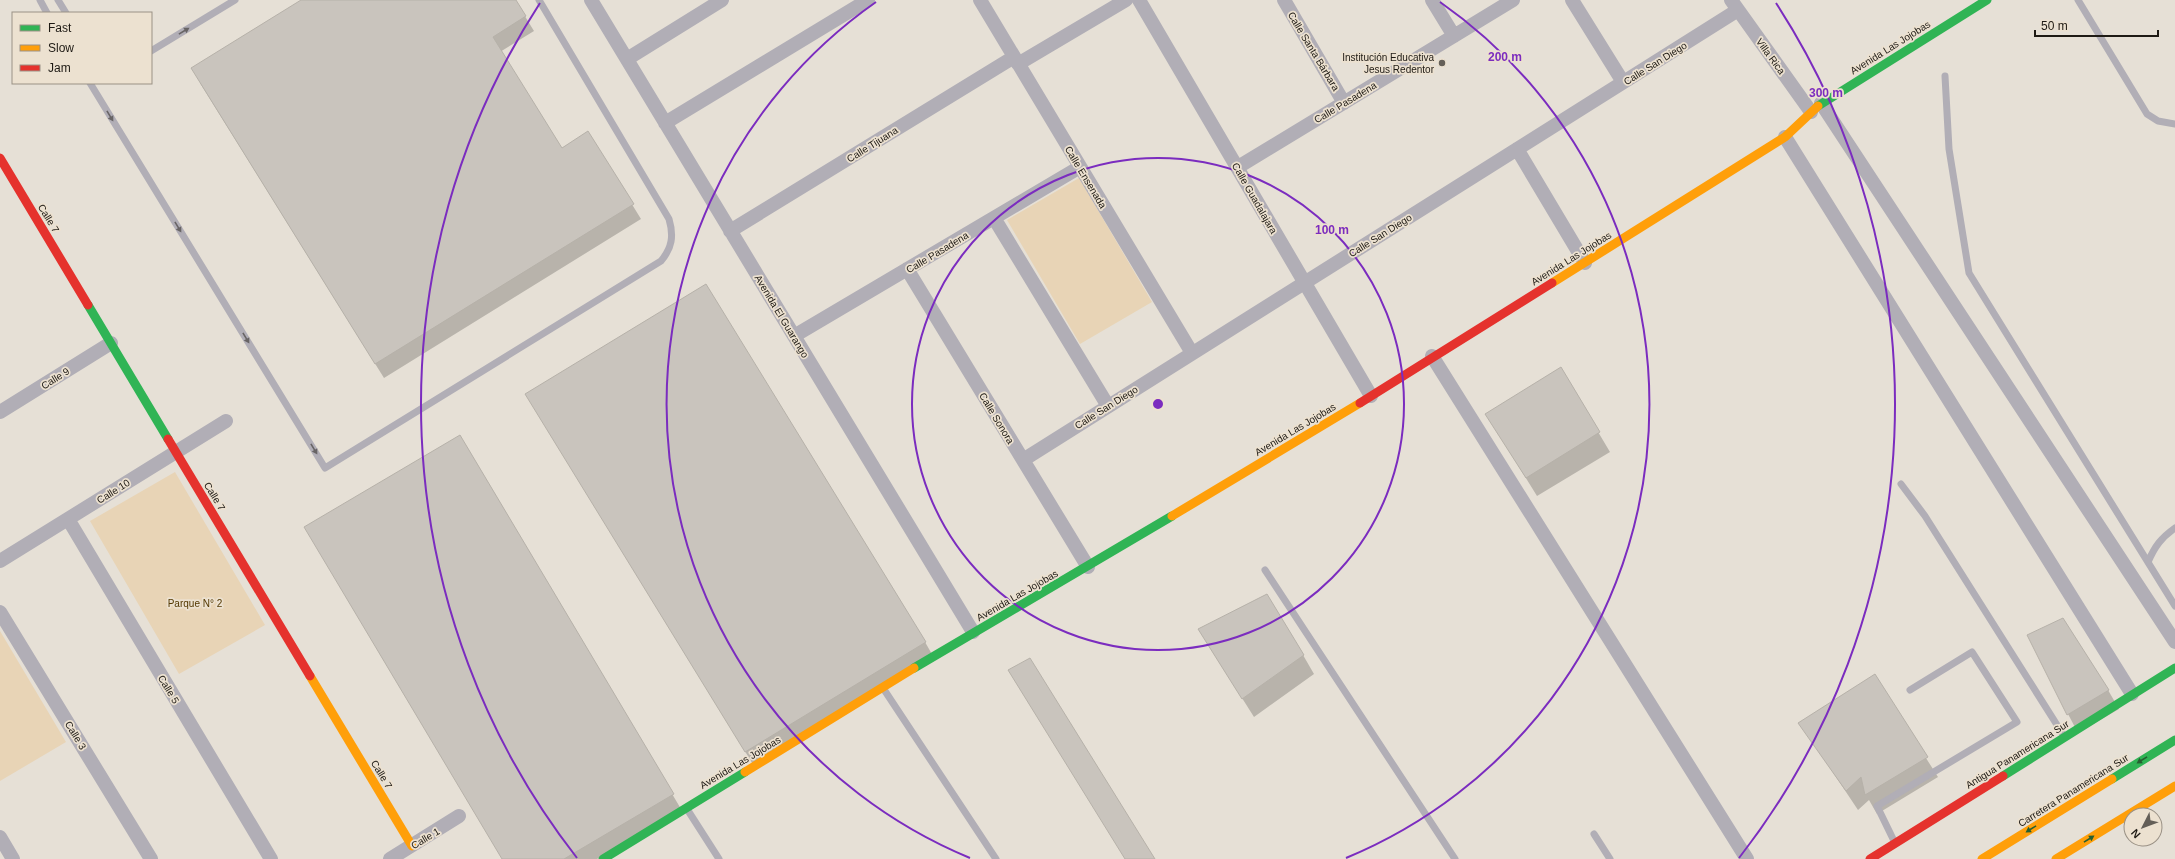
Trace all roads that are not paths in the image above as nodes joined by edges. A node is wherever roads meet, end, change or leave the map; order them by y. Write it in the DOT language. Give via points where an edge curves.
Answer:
graph roads {
  1 [pos="40,0"];
  2 [pos="58,0"];
  3 [pos="235,0"];
  4 [pos="538,0"];
  5 [pos="591,0"];
  6 [pos="722,0"];
  7 [pos="868,0"];
  8 [pos="980,0"];
  9 [pos="1126,0"];
  10 [pos="1139,0"];
  11 [pos="1284,0"];
  12 [pos="1432,0"];
  13 [pos="1513,0"];
  14 [pos="1572,0"];
  15 [pos="1987,0"];
  16 [pos="2078,0"];
  17 [pos="1735,5"];
  18 [pos="47,12"];
  19 [pos="65,12"];
  20 [pos="1454,36"];
  21 [pos="152,50"];
  22 [pos="627,59"];
  23 [pos="1016,60"];
  24 [pos="1945,76"];
  25 [pos="1623,82"];
  26 [pos="93,84"];
  27 [pos="1344,103"];
  28 [pos="1816,107"];
  29 [pos="665,123"];
  30 [pos="2175,124"];
  31 [pos="1785,137"];
  32 [pos="1517,149"];
  33 [pos="0,158"];
  34 [pos="1080,167"];
  35 [pos="1238,168"];
  36 [pos="994,218"];
  37 [pos="730,231"];
  38 [pos="1585,262"];
  39 [pos="907,269"];
  40 [pos="1305,282"];
  41 [pos="794,336"];
  42 [pos="111,343"];
  43 [pos="1192,353"];
  44 [pos="1432,356"];
  45 [pos="1371,396"];
  46 [pos="1108,406"];
  47 [pos="2,407"];
  48 [pos="226,422"];
  49 [pos="176,452"];
  50 [pos="1022,460"];
  51 [pos="1901,484"];
  52 [pos="68,519"];
  53 [pos="2175,528"];
  54 [pos="0,561"];
  55 [pos="2148,562"];
  56 [pos="1088,567"];
  57 [pos="1265,570"];
  58 [pos="2175,606"];
  59 [pos="0,612"];
  60 [pos="973,632"];
  61 [pos="2175,642"];
  62 [pos="2175,668"];
  63 [pos="883,688"];
  64 [pos="1910,690"];
  65 [pos="2132,694"];
  66 [pos="2065,737"];
  67 [pos="2175,740"];
  68 [pos="2175,786"];
  69 [pos="687,808"];
  70 [pos="460,816"];
  71 [pos="1594,834"];
  72 [pos="0,837"];
  73 [pos="1895,844"];
  74 [pos="412,846"];
  75 [pos="13,859"];
  76 [pos="151,859"];
  77 [pos="271,859"];
  78 [pos="390,859"];
  79 [pos="603,859"];
  80 [pos="719,859"];
  81 [pos="996,859"];
  82 [pos="1455,859"];
  83 [pos="1610,859"];
  84 [pos="1747,859"];
  85 [pos="1870,859"];
  86 [pos="1982,859"];
  87 [pos="2056,859"];
  1 -- 18 [label="lane"];
  2 -- 19 [label="lane"];
  21 -- 3 [label="lane, one-way"];
  26 -- 4 [label="lane, one-way" via="325,468 654,265 667,254 672,235 669,219"];
  5 -- 22 [label="street, Avenida El Guarango"];
  6 -- 22 [label="street"];
  7 -- 29 [label="street"];
  8 -- 23 [label="street, Calle Ensenada"];
  9 -- 23 [label="street, Calle Tijuana"];
  10 -- 35 [label="street, Calle Guadalajara"];
  11 -- 27 [label="street, Calle Santa Bárbara"];
  12 -- 20 [label="street"];
  13 -- 20 [label="street, Calle Pasadena"];
  14 -- 25 [label="street"];
  15 -- 28 [label="main road, Avenida Las Jojobas"];
  16 -- 30 [label="lane" via="2147,114 2158,121"];
  17 -- 25 [label="street, Calle San Diego"];
  17 -- 28 [label="street, Villa Rica"];
  20 -- 27 [label="street, Calle Pasadena"];
  22 -- 29 [label="street, Avenida El Guarango"];
  23 -- 34 [label="street, Calle Ensenada"];
  23 -- 37 [label="street, Calle Tijuana"];
  24 -- 55 [label="lane" via="1949,149 1969,273"];
  25 -- 32 [label="street, Calle San Diego"];
  27 -- 35 [label="street, Calle Pasadena"];
  28 -- 31 [label="main road, Avenida Las Jojobas"];
  28 -- 61 [label="street, Villa Rica"];
  29 -- 37 [label="street, Avenida El Guarango"];
  31 -- 38 [label="main road, Avenida Las Jojobas"];
  31 -- 65 [label="street"];
  32 -- 38 [label="street"];
  32 -- 40 [label="street, Calle San Diego"];
  33 -- 42 [label="main road, Calle 7"];
  34 -- 36 [label="street, Calle Pasadena"];
  34 -- 43 [label="street, Calle Ensenada"];
  35 -- 40 [label="street, Calle Guadalajara"];
  36 -- 39 [label="street, Calle Pasadena"];
  36 -- 46 [label="street"];
  37 -- 41 [label="street, Avenida El Guarango"];
  38 -- 44 [label="main road, Avenida Las Jojobas"];
  39 -- 41 [label="street, Calle Pasadena"];
  39 -- 50 [label="street, Calle Sonora"];
  40 -- 43 [label="street, Calle San Diego"];
  40 -- 45 [label="street, Calle Guadalajara"];
  41 -- 60 [label="street, Avenida El Guarango"];
  42 -- 47 [label="street, Calle 9"];
  42 -- 49 [label="main road, Calle 7"];
  43 -- 46 [label="street, Calle San Diego"];
  44 -- 45 [label="main road, Avenida Las Jojobas"];
  44 -- 84 [label="street"];
  45 -- 56 [label="main road, Avenida Las Jojobas"];
  46 -- 50 [label="street, Calle San Diego"];
  48 -- 49 [label="street, Calle 10"];
  49 -- 52 [label="street, Calle 10"];
  49 -- 74 [label="main road, Calle 7"];
  50 -- 56 [label="street, Calle Sonora"];
  51 -- 66 [label="lane" via="1925,516"];
  52 -- 54 [label="street, Calle 10"];
  52 -- 77 [label="street, Calle 5"];
  53 -- 55 [label="lane" via="2161,538"];
  55 -- 58 [label="lane"];
  56 -- 60 [label="main road, Avenida Las Jojobas"];
  57 -- 82 [label="lane"];
  59 -- 76 [label="street, Calle 3"];
  60 -- 63 [label="main road, Avenida Las Jojobas"];
  62 -- 65 [label="main road, Antigua Panamericana Sur"];
  63 -- 69 [label="main road, Avenida Las Jojobas"];
  63 -- 81 [label="lane"];
  64 -- 73 [label="lane" via="1972,652 2017,722 1877,806"];
  65 -- 66 [label="main road, Antigua Panamericana Sur"];
  66 -- 73 [label="main road, Antigua Panamericana Sur"];
  67 -- 86 [label="main road, Carretera Panamericana Sur, one-way"];
  87 -- 68 [label="main road, one-way"];
  69 -- 79 [label="main road, Avenida Las Jojobas"];
  69 -- 80 [label="lane"];
  70 -- 74 [label="street, Calle 1"];
  71 -- 83 [label="lane"];
  72 -- 75 [label="street"];
  73 -- 85 [label="main road, Antigua Panamericana Sur"];
  74 -- 78 [label="street, Calle 1"];
}
